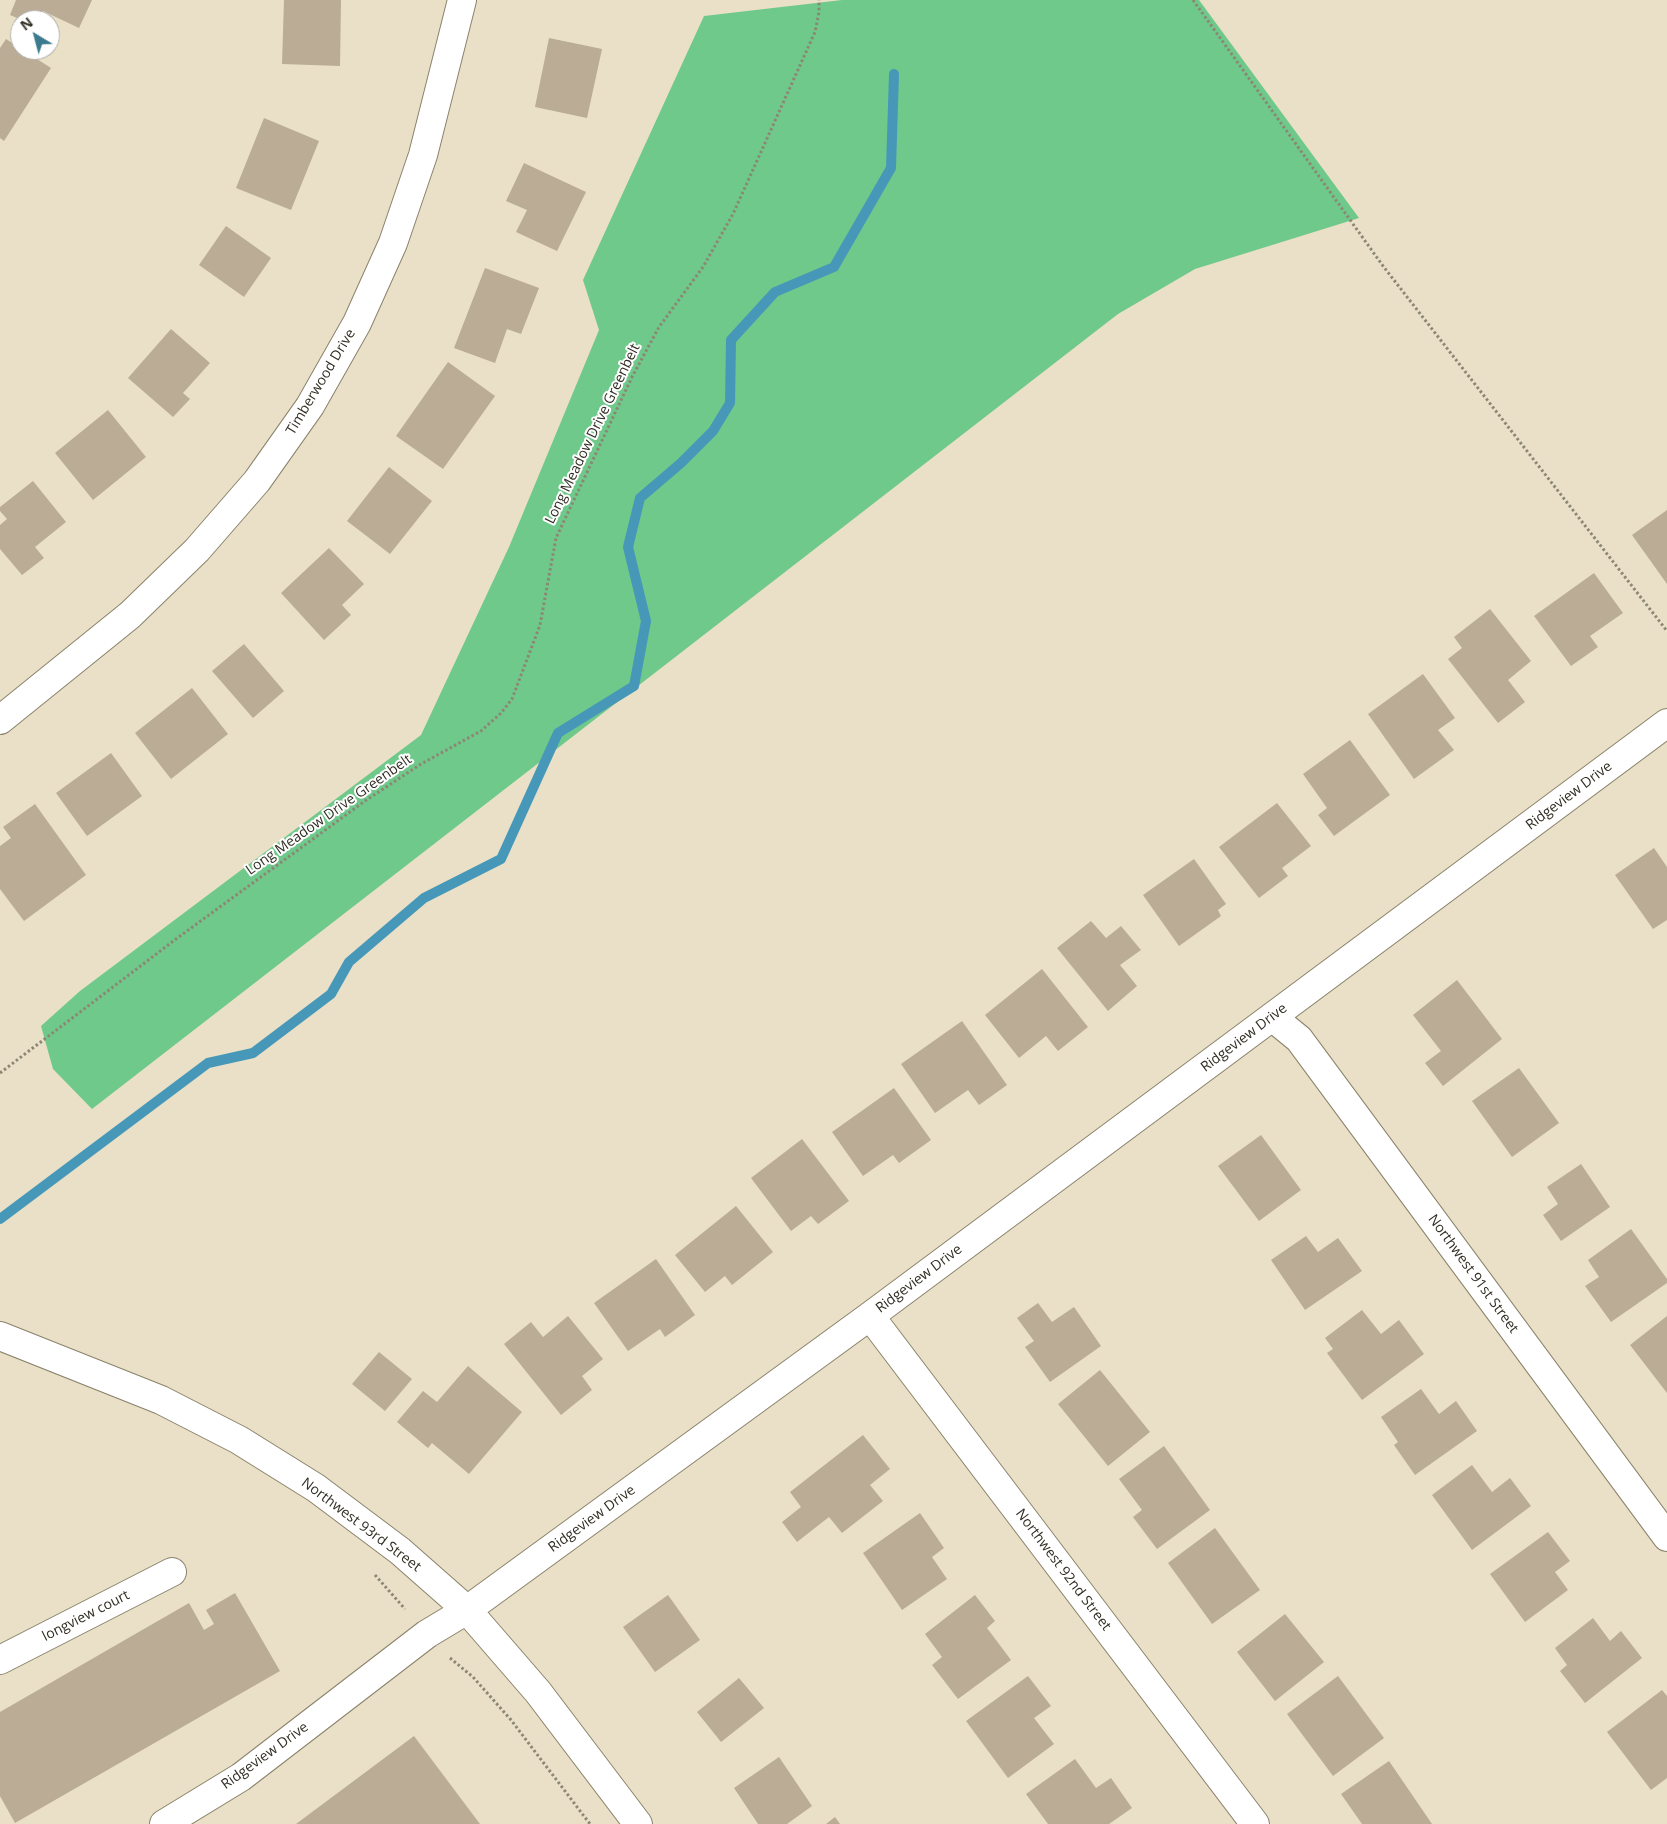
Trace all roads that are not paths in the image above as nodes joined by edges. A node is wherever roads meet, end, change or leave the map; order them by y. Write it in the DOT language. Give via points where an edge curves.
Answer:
graph roads {
  1 [pos="462,0"];
  2 [pos="0,720"];
  3 [pos="1667,723"];
  4 [pos="1272,1017"];
  5 [pos="870,1316"];
  6 [pos="0,1336"];
  7 [pos="1667,1537"];
  8 [pos="172,1572"];
  9 [pos="467,1610"];
  10 [pos="0,1660"];
  11 [pos="164,1824"];
  12 [pos="638,1824"];
  13 [pos="1255,1824"];
  1 -- 2 [label="street, Timberwood Drive" via="423,155 393,243 357,323 310,406 257,481 197,550 130,615"];
  3 -- 4 [label="street, Ridgeview Drive"];
  4 -- 5 [label="street, Ridgeview Drive"];
  4 -- 7 [label="street, Northwest 91st Street" via="1298,1039"];
  5 -- 9 [label="street, Ridgeview Drive"];
  5 -- 13 [label="street, Northwest 92nd Street"];
  6 -- 9 [label="street, Northwest 93rd Street" via="161,1400 238,1440 316,1488 400,1551"];
  8 -- 10 [label="street, longview court"];
  9 -- 11 [label="street, Ridgeview Drive" via="427,1634 241,1777"];
  9 -- 12 [label="street, Northwest 93rd Street" via="538,1692"];
}
